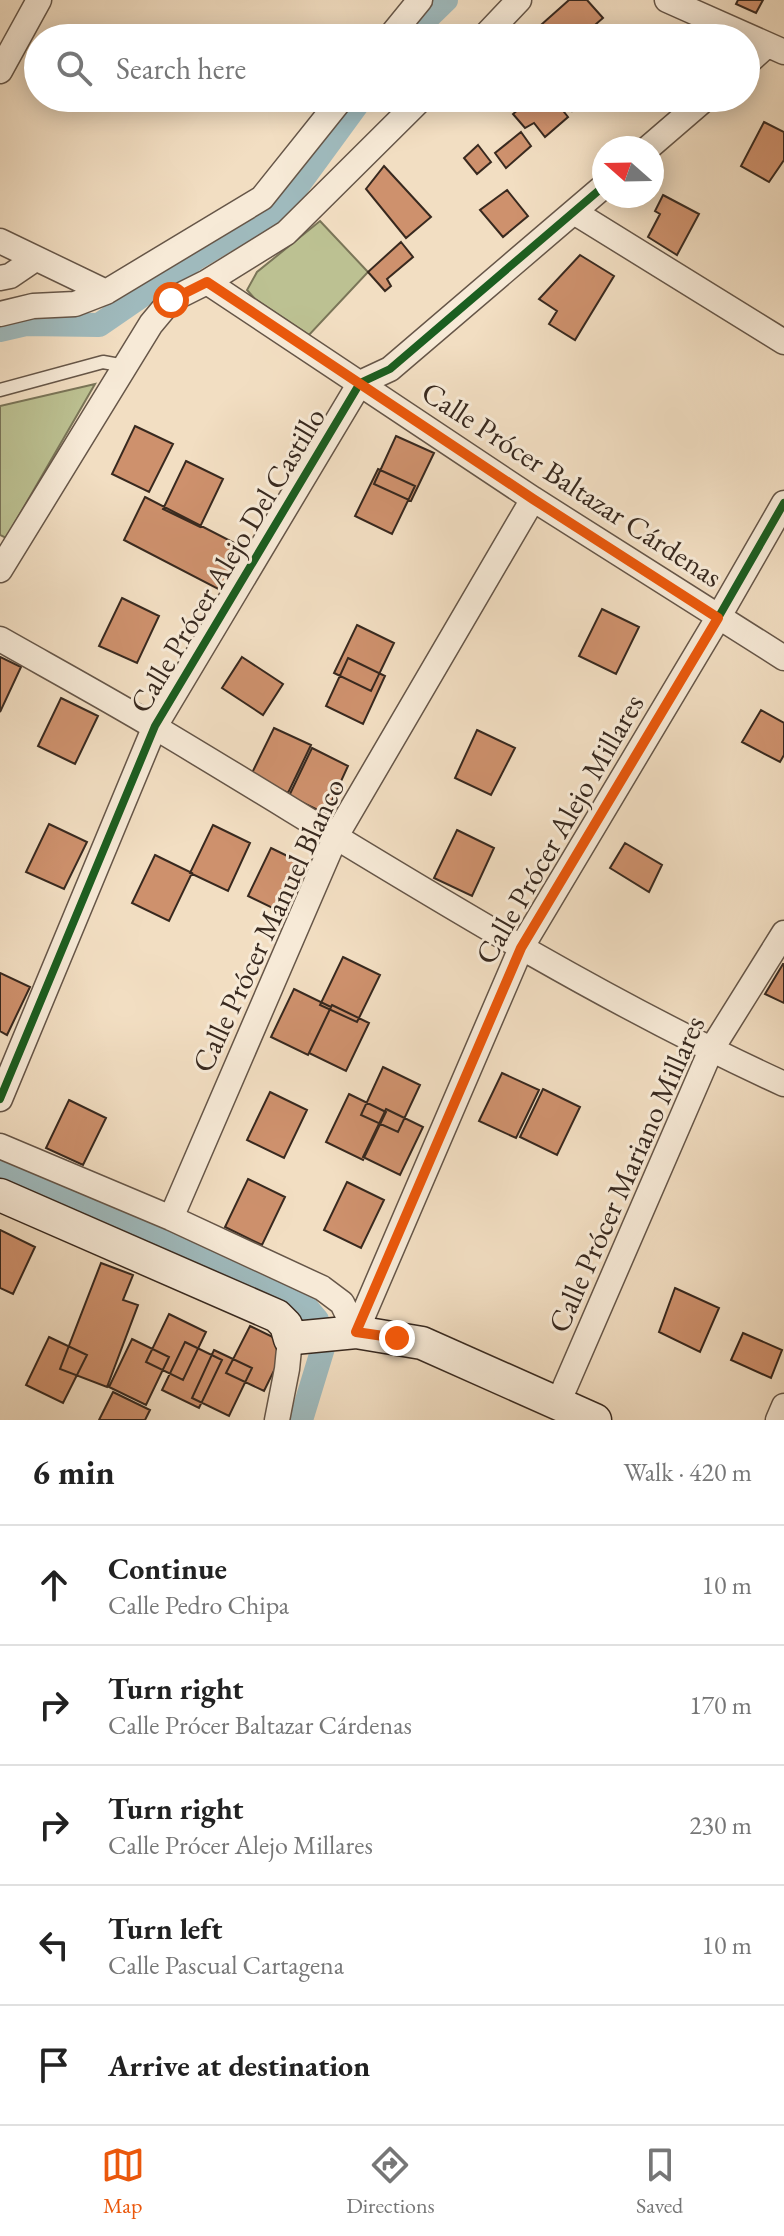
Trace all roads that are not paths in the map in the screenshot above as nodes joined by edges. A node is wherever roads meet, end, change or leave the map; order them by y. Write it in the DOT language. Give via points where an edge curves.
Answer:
graph roads {
  1 [pos="39,0"];
  2 [pos="420,0"];
  3 [pos="519,0"];
  4 [pos="667,0"];
  5 [pos="26,24"];
  6 [pos="400,24"];
  7 [pos="496,24"];
  8 [pos="720,24"];
  9 [pos="24,27"];
  10 [pos="0,71"];
  11 [pos="331,112"];
  12 [pos="408,112"];
  13 [pos="690,112"];
  14 [pos="662,136"];
  15 [pos="592,196"];
  16 [pos="263,199"];
  17 [pos="574,212"];
  18 [pos="285,232"];
  19 [pos="0,241"];
  20 [pos="35,259"];
  21 [pos="0,278"];
  22 [pos="207,282"];
  23 [pos="106,292"];
  24 [pos="0,314"];
  25 [pos="784,342"];
  26 [pos="125,366"];
  27 [pos="360,383"];
  28 [pos="0,390"];
  29 [pos="533,499"];
  30 [pos="784,503"];
  31 [pos="0,570"];
  32 [pos="718,618"];
  33 [pos="0,639"];
  34 [pos="784,658"];
  35 [pos="155,726"];
  36 [pos="336,836"];
  37 [pos="784,933"];
  38 [pos="521,948"];
  39 [pos="711,1050"];
  40 [pos="784,1084"];
  41 [pos="0,1099"];
  42 [pos="0,1146"];
  43 [pos="0,1195"];
  44 [pos="171,1218"];
  45 [pos="343,1334"];
  46 [pos="292,1338"];
  47 [pos="558,1403"];
  48 [pos="784,1406"];
  49 [pos="277,1420"];
  50 [pos="595,1420"];
  51 [pos="778,1420"];
  1 -- 5 [label="street"];
  2 -- 6 [label="street"];
  3 -- 7 [label="street"];
  4 -- 8 [label="street"];
  9 -- 10 [label="street"];
  11 -- 16 [label="street"];
  12 -- 18 [label="street"];
  13 -- 14 [label="street"];
  15 -- 17 [label="street"];
  16 -- 18 [label="street"];
  16 -- 23 [label="street"];
  17 -- 25 [label="street"];
  17 -- 27 [label="street" via="390,369"];
  18 -- 22 [label="street"];
  19 -- 20 [label="street"];
  20 -- 21 [label="street"];
  20 -- 23 [label="street"];
  22 -- 26 [label="street" via="171,300"];
  22 -- 27 [label="street, Calle Prócer Baltazar Cárdenas"];
  23 -- 24 [label="street" via="75,304"];
  26 -- 28 [label="lane" via="103,362"];
  26 -- 31 [label="street"];
  27 -- 29 [label="street, Calle Prócer Baltazar Cárdenas"];
  27 -- 35 [label="street, Calle Prócer Alejo Del Castillo"];
  29 -- 32 [label="street, Calle Prócer Baltazar Cárdenas"];
  29 -- 36 [label="street, Calle Prócer Manuel Blanco"];
  30 -- 32 [label="street, Calle Prócer Alejo Millares"];
  32 -- 34 [label="street, Calle Prócer Baltazar Cárdenas"];
  32 -- 38 [label="street, Calle Prócer Alejo Millares"];
  33 -- 35 [label="street"];
  35 -- 36 [label="street"];
  35 -- 41 [label="street, Calle Prócer Alejo Del Castillo"];
  36 -- 38 [label="street"];
  36 -- 44 [label="street, Calle Prócer Manuel Blanco"];
  37 -- 39 [label="street, Calle Prócer Mariano Millares"];
  38 -- 39 [label="street"];
  38 -- 45 [label="street, Calle Prócer Alejo Millares"];
  39 -- 40 [label="street"];
  39 -- 47 [label="street, Calle Prócer Mariano Millares"];
  42 -- 44 [label="street"];
  43 -- 46 [label="street" via="277,1316"];
  44 -- 45 [label="street" via="322,1288 342,1303"];
  45 -- 46 [label="street"];
  45 -- 47 [label="street" via="422,1343"];
  46 -- 49 [label="street"];
  47 -- 50 [label="street"];
  48 -- 51 [label="street"];
}
